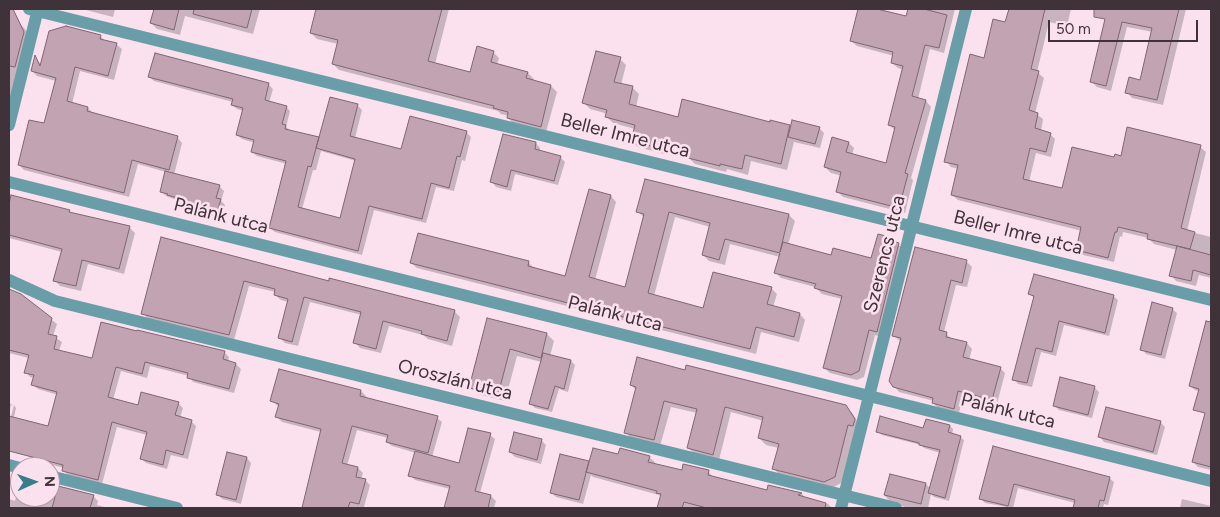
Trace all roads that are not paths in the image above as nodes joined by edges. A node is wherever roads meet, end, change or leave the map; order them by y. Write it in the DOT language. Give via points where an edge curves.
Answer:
graph roads {
  1 [pos="966,9"];
  2 [pos="35,10"];
  3 [pos="9,125"];
  4 [pos="9,182"];
  5 [pos="912,226"];
  6 [pos="9,280"];
  7 [pos="1211,300"];
  8 [pos="868,396"];
  9 [pos="60,479"];
  10 [pos="1211,481"];
  11 [pos="844,495"];
  12 [pos="177,508"];
  13 [pos="841,508"];
  14 [pos="896,508"];
  1 -- 5 [label="street, Szerencs utca"];
  2 -- 3 [label="street"];
  2 -- 5 [label="street, Beller Imre utca"];
  4 -- 8 [label="street, Palánk utca"];
  5 -- 7 [label="street, Beller Imre utca"];
  5 -- 8 [label="street, Szerencs utca"];
  6 -- 11 [label="street, Oroszlán utca" via="55,301"];
  8 -- 10 [label="street, Palánk utca"];
  8 -- 11 [label="street, Szerencs utca"];
  9 -- 12 [label="street"];
  11 -- 13 [label="street, Szerencs utca"];
  11 -- 14 [label="street, Oroszlán utca"];
}
